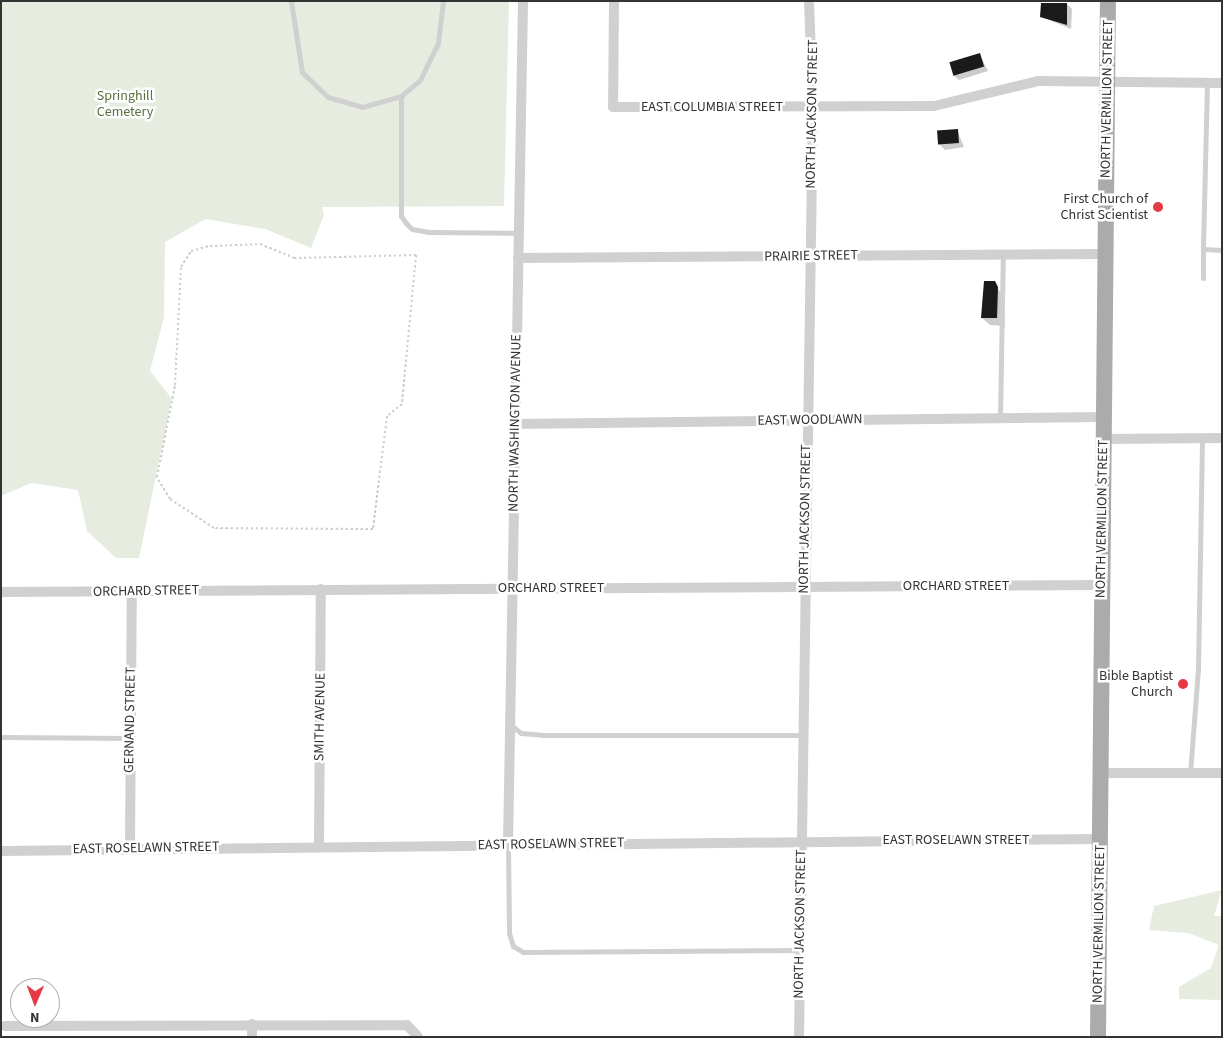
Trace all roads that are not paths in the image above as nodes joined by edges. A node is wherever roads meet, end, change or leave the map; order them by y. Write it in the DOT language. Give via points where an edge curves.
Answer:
graph roads {
  1 [pos="291,1"];
  2 [pos="443,1"];
  3 [pos="523,1"];
  4 [pos="614,1"];
  5 [pos="809,1"];
  6 [pos="1108,1"];
  7 [pos="1108,81"];
  8 [pos="1207,82"];
  9 [pos="1222,83"];
  10 [pos="401,96"];
  11 [pos="813,106"];
  12 [pos="519,234"];
  13 [pos="1203,249"];
  14 [pos="1222,250"];
  15 [pos="1003,254"];
  16 [pos="1105,254"];
  17 [pos="809,256"];
  18 [pos="518,258"];
  19 [pos="1203,278"];
  20 [pos="1104,418"];
  21 [pos="1000,419"];
  22 [pos="808,420"];
  23 [pos="515,424"];
  24 [pos="1202,438"];
  25 [pos="1222,438"];
  26 [pos="1103,439"];
  27 [pos="1101,585"];
  28 [pos="803,586"];
  29 [pos="512,588"];
  30 [pos="321,589"];
  31 [pos="1,592"];
  32 [pos="132,592"];
  33 [pos="510,725"];
  34 [pos="802,735"];
  35 [pos="1,737"];
  36 [pos="129,738"];
  37 [pos="1099,773"];
  38 [pos="1190,773"];
  39 [pos="1222,773"];
  40 [pos="1100,840"];
  41 [pos="801,841"];
  42 [pos="508,844"];
  43 [pos="319,846"];
  44 [pos="130,848"];
  45 [pos="1,851"];
  46 [pos="800,950"];
  47 [pos="252,1024"];
  48 [pos="5,1026"];
  49 [pos="252,1037"];
  50 [pos="418,1037"];
  51 [pos="799,1037"];
  52 [pos="1098,1037"];
  1 -- 10 [label="lane" via="302,72 328,97 362,107"];
  2 -- 10 [label="lane" via="438,43 429,67"];
  3 -- 12 [label="street, NORTH WASHINGTON AVENUE"];
  4 -- 11 [label="street, EAST COLUMBIA STREET" via="613,107"];
  5 -- 11 [label="street, NORTH JACKSON STREET"];
  6 -- 7 [label="main road, NORTH VERMILION STREET"];
  7 -- 8 [label="street, EAST COLUMBIA STREET"];
  7 -- 11 [label="street, EAST COLUMBIA STREET" via="1038,81 934,106"];
  7 -- 16 [label="main road, NORTH VERMILION STREET"];
  8 -- 9 [label="street, EAST COLUMBIA STREET"];
  8 -- 13 [label="lane"];
  10 -- 12 [label="lane" via="402,216 406,223 412,229 430,232"];
  11 -- 17 [label="street, NORTH JACKSON STREET"];
  12 -- 18 [label="street, NORTH WASHINGTON AVENUE"];
  13 -- 14 [label="lane"];
  13 -- 19 [label="lane"];
  15 -- 16 [label="street, PRAIRIE STREET"];
  15 -- 17 [label="street, PRAIRIE STREET"];
  15 -- 21 [label="lane"];
  16 -- 20 [label="main road, NORTH VERMILION STREET"];
  17 -- 18 [label="street, PRAIRIE STREET"];
  17 -- 22 [label="street, NORTH JACKSON STREET"];
  18 -- 23 [label="street, NORTH WASHINGTON AVENUE"];
  20 -- 21 [label="street, EAST WOODLAWN"];
  20 -- 26 [label="main road, NORTH VERMILION STREET"];
  21 -- 22 [label="street, EAST WOODLAWN"];
  22 -- 23 [label="street, EAST WOODLAWN"];
  22 -- 28 [label="street, NORTH JACKSON STREET"];
  23 -- 29 [label="street, NORTH WASHINGTON AVENUE"];
  24 -- 25 [label="street"];
  24 -- 26 [label="street"];
  24 -- 38 [label="lane" via="1198,669"];
  26 -- 27 [label="main road, NORTH VERMILION STREET"];
  27 -- 28 [label="street, ORCHARD STREET"];
  27 -- 37 [label="main road, NORTH VERMILION STREET"];
  28 -- 29 [label="street, ORCHARD STREET"];
  28 -- 34 [label="street, NORTH JACKSON STREET"];
  29 -- 30 [label="street, ORCHARD STREET"];
  29 -- 33 [label="street, NORTH WASHINGTON AVENUE"];
  30 -- 32 [label="street, ORCHARD STREET"];
  30 -- 43 [label="street, SMITH AVENUE"];
  31 -- 32 [label="street, ORCHARD STREET"];
  32 -- 36 [label="street, GERNAND STREET"];
  33 -- 34 [label="lane" via="521,733 542,735"];
  33 -- 42 [label="street, NORTH WASHINGTON AVENUE"];
  34 -- 41 [label="street, NORTH JACKSON STREET"];
  35 -- 36 [label="lane"];
  36 -- 44 [label="street, GERNAND STREET"];
  37 -- 38 [label="street"];
  37 -- 40 [label="main road, NORTH VERMILION STREET"];
  38 -- 39 [label="street"];
  40 -- 41 [label="street, EAST ROSELAWN STREET"];
  40 -- 52 [label="main road, NORTH VERMILION STREET"];
  41 -- 42 [label="street, EAST ROSELAWN STREET"];
  41 -- 46 [label="street, NORTH JACKSON STREET"];
  42 -- 43 [label="street, EAST ROSELAWN STREET"];
  42 -- 46 [label="lane" via="509,933 513,946 523,952"];
  43 -- 44 [label="street, EAST ROSELAWN STREET"];
  44 -- 45 [label="street, EAST ROSELAWN STREET"];
  46 -- 51 [label="street, NORTH JACKSON STREET"];
  47 -- 48 [label="street"];
  47 -- 49 [label="street"];
  47 -- 50 [label="street" via="407,1025"];
}
